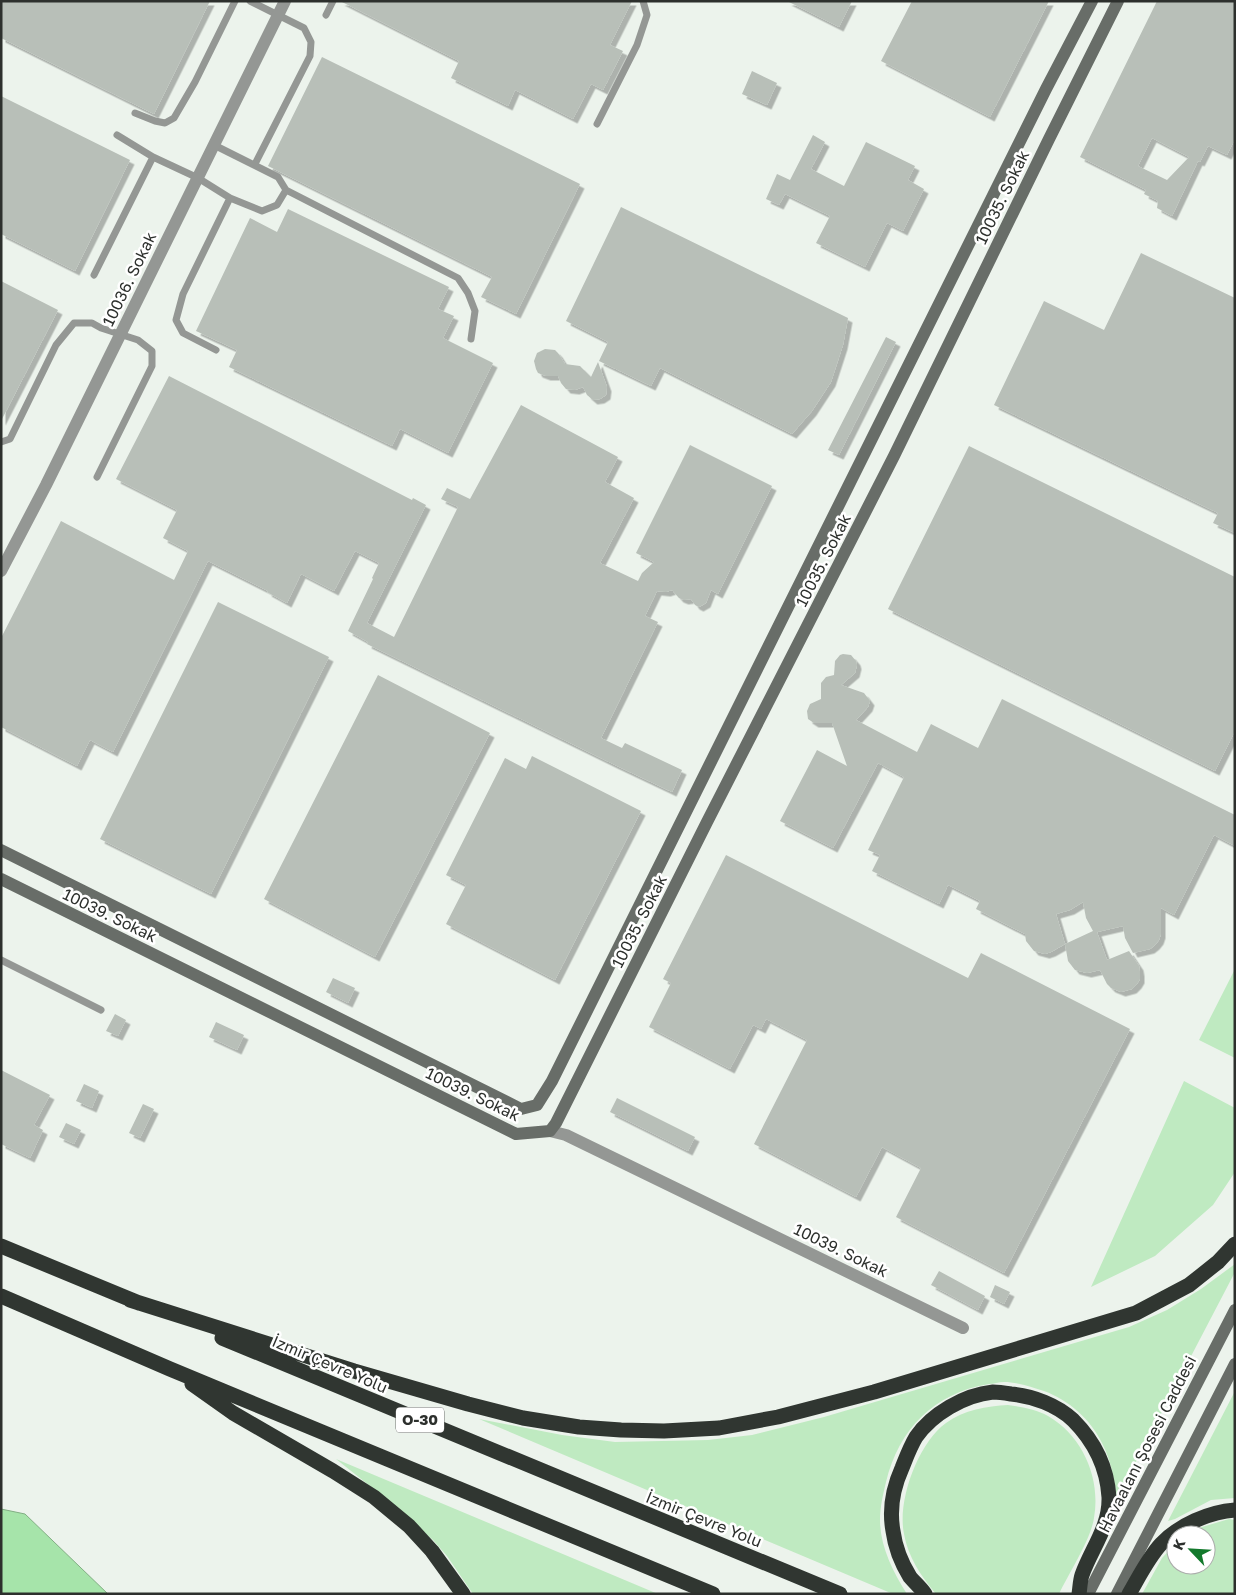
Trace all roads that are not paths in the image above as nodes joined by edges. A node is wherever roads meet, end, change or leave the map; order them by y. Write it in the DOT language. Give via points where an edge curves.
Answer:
graph roads {
  1 [pos="235,1"];
  2 [pos="250,1"];
  3 [pos="285,1"];
  4 [pos="333,1"];
  5 [pos="643,1"];
  6 [pos="1092,1"];
  7 [pos="1118,1"];
  8 [pos="326,15"];
  9 [pos="278,16"];
  10 [pos="135,113"];
  11 [pos="597,124"];
  12 [pos="117,135"];
  13 [pos="214,145"];
  14 [pos="153,157"];
  15 [pos="255,164"];
  16 [pos="198,178"];
  17 [pos="286,190"];
  18 [pos="230,198"];
  19 [pos="94,275"];
  20 [pos="120,334"];
  21 [pos="470,339"];
  22 [pos="216,350"];
  23 [pos="1,442"];
  24 [pos="97,477"];
  25 [pos="1,571"];
  26 [pos="1,850"];
  27 [pos="1,879"];
  28 [pos="1,960"];
  29 [pos="101,1010"];
  30 [pos="521,1109"];
  31 [pos="550,1131"];
  32 [pos="1235,1244"];
  33 [pos="1,1246"];
  34 [pos="1,1296"];
  35 [pos="130,1300"];
  36 [pos="1235,1310"];
  37 [pos="963,1328"];
  38 [pos="1235,1364"];
  39 [pos="170,1369"];
  40 [pos="1235,1510"];
  41 [pos="463,1594"];
  42 [pos="713,1594"];
  43 [pos="840,1594"];
  44 [pos="925,1594"];
  45 [pos="1078,1594"];
  46 [pos="1088,1594"];
  47 [pos="1117,1594"];
  48 [pos="1129,1594"];
  1 -- 10 [label="lane" via="174,118 164,123 155,122"];
  2 -- 9 [label="lane"];
  3 -- 9 [label="street, 10036. Sokak"];
  4 -- 8 [label="lane"];
  5 -- 11 [label="lane" via="646,15 638,45"];
  6 -- 30 [label="street, 10035. Sokak" via="552,1081 536,1105"];
  7 -- 31 [label="street, 10035. Sokak" via="890,465"];
  9 -- 13 [label="street, 10036. Sokak"];
  9 -- 15 [label="lane" via="304,28 310,42 310,56"];
  12 -- 14 [label="lane"];
  13 -- 15 [label="lane"];
  13 -- 16 [label="street, 10036. Sokak"];
  14 -- 16 [label="lane"];
  14 -- 19 [label="lane"];
  15 -- 17 [label="lane" via="278,176"];
  16 -- 18 [label="lane"];
  16 -- 20 [label="street, 10036. Sokak"];
  17 -- 18 [label="lane" via="277,205 262,211"];
  17 -- 21 [label="lane" via="458,278 475,311"];
  18 -- 22 [label="lane" via="183,294 176,320 183,333"];
  20 -- 23 [label="lane" via="92,323 74,323 56,345 10,438"];
  20 -- 24 [label="lane" via="138,340 152,351 152,366"];
  20 -- 25 [label="street, 10036. Sokak"];
  26 -- 30 [label="street, 10039. Sokak"];
  27 -- 31 [label="street, 10039. Sokak" via="516,1134"];
  28 -- 29 [label="lane"];
  31 -- 37 [label="street, 10039. Sokak" via="566,1135"];
  32 -- 35 [label="highway" via="1189,1285 1136,1313 874,1392 778,1417 719,1428 621,1430 523,1418 373,1376"];
  33 -- 35 [label="highway, İzmir Çevre Yolu / O-30"];
  34 -- 39 [label="highway"];
  35 -- 43 [label="highway, İzmir Çevre Yolu / O-30"];
  36 -- 46 [label="street, Havaalanı Şosesi Caddesi"];
  38 -- 47 [label="street"];
  39 -- 41 [label="highway" via="232,1413 374,1497 409,1526"];
  39 -- 42 [label="highway"];
  40 -- 48 [label="highway" via="1204,1516 1181,1528 1161,1544"];
  44 -- 45 [label="highway" via="910,1576 892,1530 891,1508 896,1481 916,1438 928,1423 965,1399 992,1392 1024,1395 1068,1415 1098,1451 1109,1498 1105,1526 1082,1576"];
}
